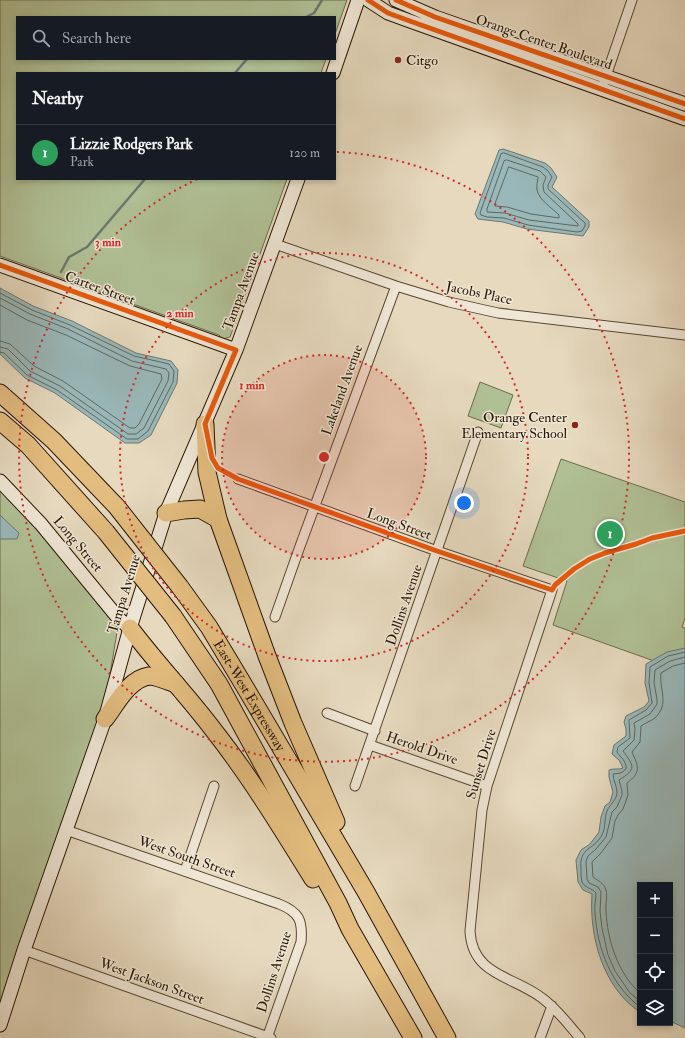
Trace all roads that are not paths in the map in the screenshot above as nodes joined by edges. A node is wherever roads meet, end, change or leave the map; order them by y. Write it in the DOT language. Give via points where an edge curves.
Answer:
graph roads {
  1 [pos="358,0"];
  2 [pos="368,0"];
  3 [pos="396,0"];
  4 [pos="632,0"];
  5 [pos="500,46"];
  6 [pos="333,72"];
  7 [pos="606,76"];
  8 [pos="601,89"];
  9 [pos="685,104"];
  10 [pos="685,119"];
  11 [pos="298,180"];
  12 [pos="275,244"];
  13 [pos="0,265"];
  14 [pos="396,286"];
  15 [pos="685,335"];
  16 [pos="236,350"];
  17 [pos="0,393"];
  18 [pos="0,421"];
  19 [pos="205,424"];
  20 [pos="478,432"];
  21 [pos="238,479"];
  22 [pos="0,481"];
  23 [pos="315,506"];
  24 [pos="166,513"];
  25 [pos="218,519"];
  26 [pos="437,551"];
  27 [pos="552,590"];
  28 [pos="275,617"];
  29 [pos="130,628"];
  30 [pos="176,684"];
  31 [pos="327,713"];
  32 [pos="105,718"];
  33 [pos="375,731"];
  34 [pos="370,745"];
  35 [pos="214,786"];
  36 [pos="356,786"];
  37 [pos="487,786"];
  38 [pos="66,830"];
  39 [pos="185,871"];
  40 [pos="366,892"];
  41 [pos="297,915"];
  42 [pos="350,929"];
  43 [pos="24,950"];
  44 [pos="552,1006"];
  45 [pos="0,1025"];
  46 [pos="269,1038"];
  47 [pos="413,1038"];
  48 [pos="447,1038"];
  49 [pos="540,1038"];
  50 [pos="580,1038"];
  1 -- 6 [label="street"];
  2 -- 5 [label="street, Orange Center Boulevard" via="388,13"];
  3 -- 5 [label="street, Orange Center Boulevard"];
  4 -- 7 [label="street"];
  5 -- 7 [label="street, Orange Center Boulevard"];
  5 -- 8 [label="street, Orange Center Boulevard"];
  7 -- 8 [label="street"];
  7 -- 9 [label="street, Orange Center Boulevard"];
  8 -- 10 [label="street, Orange Center Boulevard"];
  11 -- 12 [label="street, Tampa Avenue"];
  12 -- 14 [label="street, Jacobs Place"];
  12 -- 16 [label="street, Tampa Avenue"];
  13 -- 16 [label="street, Carter Street"];
  14 -- 15 [label="street, Jacobs Place" via="498,313"];
  14 -- 23 [label="street, Lakeland Avenue"];
  16 -- 19 [label="street, Tampa Avenue"];
  17 -- 40 [label="highway, East-West Expressway, bridge" via="54,441 117,507 180,587 217,640"];
  18 -- 42 [label="highway, East-West Expressway, bridge" via="28,446 106,532 173,616 219,684"];
  19 -- 24 [label="street, Tampa Avenue"];
  19 -- 25 [label="highway" via="207,472"];
  20 -- 26 [label="street, Dollins Avenue"];
  21 -- 23 [label="street, Long Street"];
  22 -- 29 [label="street, Long Street" via="41,524 119,619"];
  23 -- 26 [label="street, Long Street"];
  23 -- 28 [label="street, Lakeland Avenue"];
  24 -- 25 [label="highway" via="200,510"];
  24 -- 29 [label="street, Tampa Avenue"];
  25 -- 40 [label="highway" via="293,723"];
  26 -- 27 [label="street, Long Street"];
  26 -- 33 [label="street, Dollins Avenue"];
  27 -- 37 [label="street, Sunset Drive"];
  29 -- 30 [label="highway"];
  29 -- 32 [label="street, Tampa Avenue"];
  30 -- 32 [label="highway" via="150,676 137,680"];
  30 -- 42 [label="highway" via="216,732 331,910"];
  31 -- 33 [label="street, Herold Drive"];
  32 -- 38 [label="street, Tampa Avenue"];
  33 -- 34 [label="street, Dollins Avenue"];
  34 -- 36 [label="street, Dollins Avenue"];
  34 -- 37 [label="street, Herold Drive"];
  35 -- 39 [label="street"];
  37 -- 44 [label="street, Sunset Drive" via="482,810 470,941 475,952 491,971 540,996"];
  38 -- 39 [label="street, West South Street"];
  38 -- 43 [label="street, Tampa Avenue"];
  39 -- 41 [label="street, West South Street" via="290,908"];
  40 -- 48 [label="highway, East-West Expressway"];
  41 -- 46 [label="street, Dollins Avenue" via="301,923 301,942"];
  42 -- 47 [label="highway, East-West Expressway"];
  43 -- 45 [label="street, Tampa Avenue"];
  43 -- 46 [label="street, West Jackson Street"];
  44 -- 49 [label="street"];
  44 -- 50 [label="street"];
}
